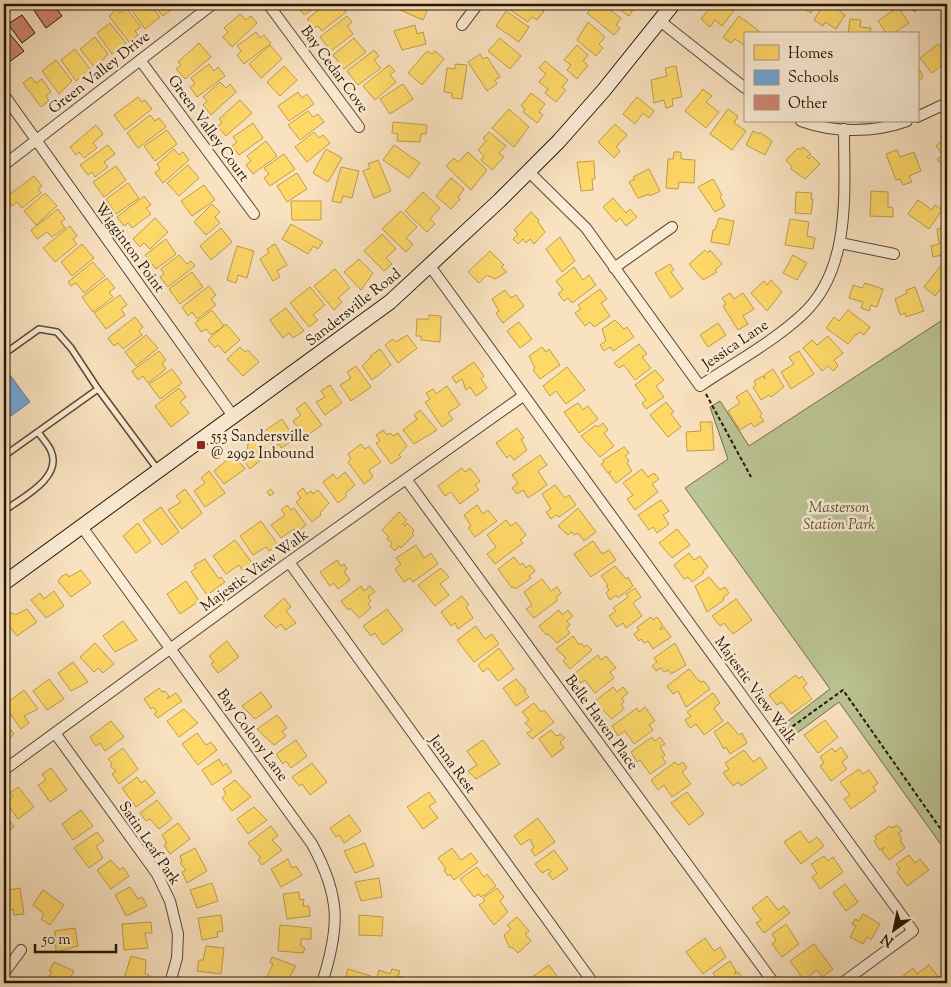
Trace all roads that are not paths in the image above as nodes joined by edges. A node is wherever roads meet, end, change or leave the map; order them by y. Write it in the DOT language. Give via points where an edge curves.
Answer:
graph roads {
  1 [pos="213,4"];
  2 [pos="268,4"];
  3 [pos="478,4"];
  4 [pos="673,4"];
  5 [pos="660,21"];
  6 [pos="462,25"];
  7 [pos="140,60"];
  8 [pos="744,87"];
  9 [pos="4,96"];
  10 [pos="947,103"];
  11 [pos="918,117"];
  12 [pos="806,122"];
  13 [pos="904,122"];
  14 [pos="359,127"];
  15 [pos="844,129"];
  16 [pos="36,140"];
  17 [pos="4,165"];
  18 [pos="529,172"];
  19 [pos="254,214"];
  20 [pos="672,227"];
  21 [pos="840,243"];
  22 [pos="894,254"];
  23 [pos="430,266"];
  24 [pos="614,268"];
  25 [pos="4,354"];
  26 [pos="98,388"];
  27 [pos="523,396"];
  28 [pos="233,416"];
  29 [pos="38,432"];
  30 [pos="4,456"];
  31 [pos="159,470"];
  32 [pos="406,479"];
  33 [pos="4,511"];
  34 [pos="82,527"];
  35 [pos="289,562"];
  36 [pos="4,583"];
  37 [pos="172,648"];
  38 [pos="56,733"];
  39 [pos="4,770"];
  40 [pos="21,950"];
  41 [pos="4,973"];
  42 [pos="170,983"];
  43 [pos="322,983"];
  44 [pos="594,983"];
  45 [pos="774,983"];
  46 [pos="842,983"];
  1 -- 7 [label="street, Green Valley Drive"];
  2 -- 14 [label="street, Bay Cedar Cove"];
  3 -- 6 [label="street"];
  4 -- 5 [label="street, Sandersville Road"];
  5 -- 8 [label="street"];
  5 -- 18 [label="street, Sandersville Road" via="604,90"];
  7 -- 16 [label="street, Green Valley Drive"];
  7 -- 19 [label="street, Green Valley Court"];
  9 -- 16 [label="street, Wigginton Point"];
  10 -- 11 [label="street"];
  12 -- 15 [label="street"];
  13 -- 15 [label="street" via="886,128"];
  15 -- 21 [label="street, Jessica Lane"];
  16 -- 17 [label="street, Green Valley Drive"];
  16 -- 28 [label="street, Wigginton Point"];
  18 -- 23 [label="street, Sandersville Road"];
  18 -- 24 [label="street, Jessica Lane" via="586,228"];
  20 -- 24 [label="street"];
  21 -- 22 [label="street"];
  21 -- 24 [label="street, Jessica Lane" via="828,281 805,312 700,386"];
  23 -- 27 [label="street, Majestic View Walk"];
  23 -- 28 [label="street, Sandersville Road" via="383,308"];
  25 -- 26 [label="lane" via="38,329 57,332"];
  26 -- 29 [label="lane"];
  26 -- 31 [label="lane"];
  27 -- 32 [label="street, Majestic View Walk"];
  27 -- 46 [label="street, Majestic View Walk" via="913,931"];
  28 -- 31 [label="street, Sandersville Road"];
  29 -- 30 [label="lane"];
  29 -- 33 [label="lane" via="52,452 51,470 44,482"];
  31 -- 34 [label="street, Sandersville Road"];
  32 -- 35 [label="street, Majestic View Walk"];
  32 -- 45 [label="street, Belle Haven Place"];
  34 -- 36 [label="street, Sandersville Road"];
  34 -- 37 [label="street, Bay Colony Lane"];
  35 -- 37 [label="street, Majestic View Walk"];
  35 -- 44 [label="street, Jenna Rest"];
  37 -- 38 [label="street, Majestic View Walk"];
  37 -- 43 [label="street, Bay Colony Lane" via="312,844 326,869 332,888 335,930"];
  38 -- 39 [label="street, Majestic View Walk"];
  38 -- 42 [label="street, Satin Leaf Park" via="157,874 170,901 178,934 177,958"];
  40 -- 41 [label="street"];
}
